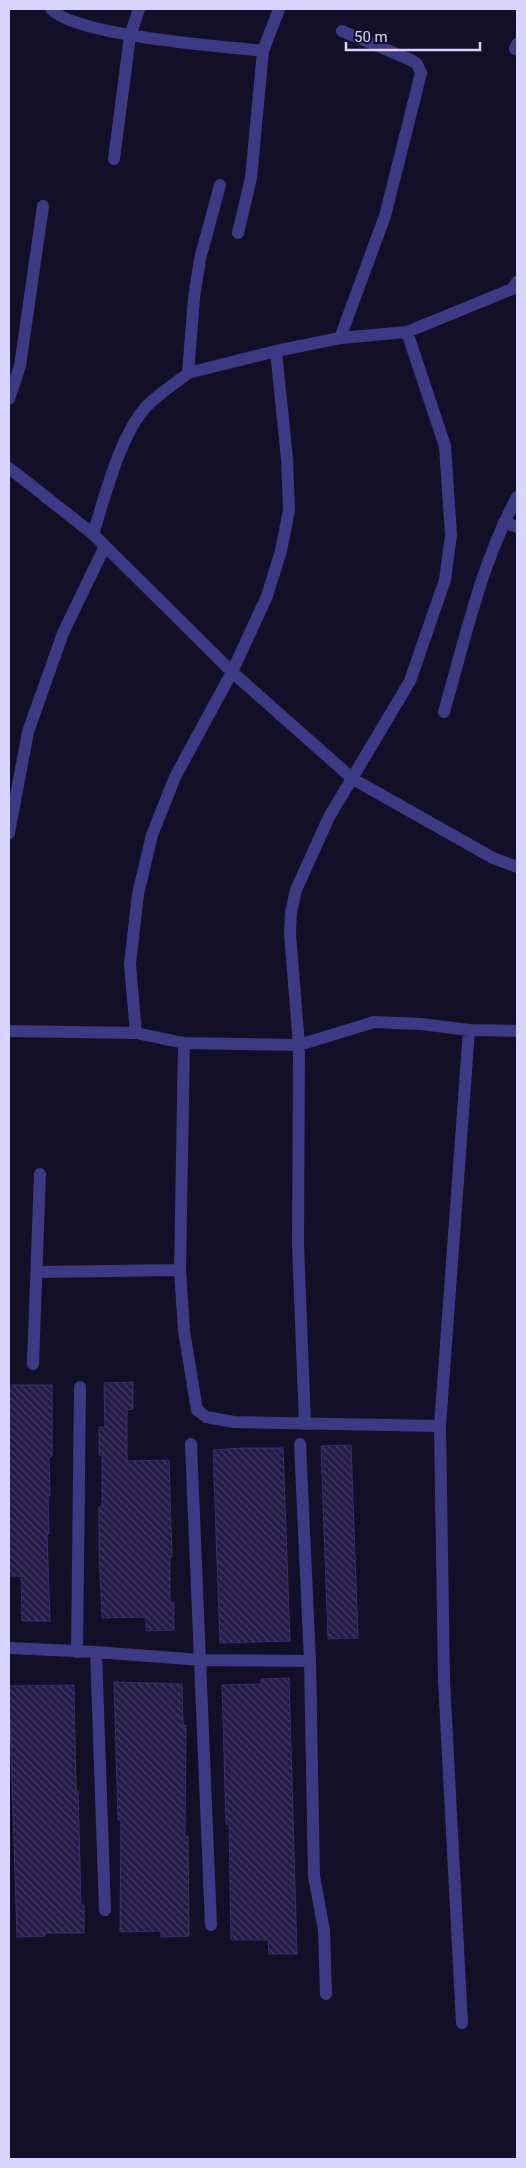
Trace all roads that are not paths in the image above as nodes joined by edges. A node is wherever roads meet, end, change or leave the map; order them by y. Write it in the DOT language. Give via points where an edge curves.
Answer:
graph roads {
  1 [pos="51,9"];
  2 [pos="139,9"];
  3 [pos="279,9"];
  4 [pos="342,31"];
  5 [pos="130,36"];
  6 [pos="263,51"];
  7 [pos="114,159"];
  8 [pos="220,185"];
  9 [pos="43,206"];
  10 [pos="238,232"];
  11 [pos="515,290"];
  12 [pos="407,332"];
  13 [pos="340,338"];
  14 [pos="276,351"];
  15 [pos="14,366"];
  16 [pos="188,373"];
  17 [pos="9,399"];
  18 [pos="9,468"];
  19 [pos="517,497"];
  20 [pos="504,522"];
  21 [pos="517,528"];
  22 [pos="93,534"];
  23 [pos="106,546"];
  24 [pos="232,672"];
  25 [pos="444,712"];
  26 [pos="353,779"];
  27 [pos="9,833"];
  28 [pos="517,866"];
  29 [pos="469,1030"];
  30 [pos="9,1031"];
  31 [pos="517,1031"];
  32 [pos="136,1033"];
  33 [pos="184,1043"];
  34 [pos="299,1045"];
  35 [pos="40,1174"];
  36 [pos="180,1270"];
  37 [pos="37,1272"];
  38 [pos="33,1364"];
  39 [pos="80,1387"];
  40 [pos="305,1424"];
  41 [pos="440,1426"];
  42 [pos="191,1444"];
  43 [pos="300,1444"];
  44 [pos="9,1648"];
  45 [pos="78,1652"];
  46 [pos="96,1652"];
  47 [pos="201,1660"];
  48 [pos="310,1661"];
  49 [pos="105,1910"];
  50 [pos="211,1925"];
  51 [pos="326,1994"];
  52 [pos="462,2023"];
  1 -- 5 [label="street" via="64,18"];
  2 -- 5 [label="street"];
  3 -- 6 [label="street"];
  4 -- 13 [label="street" via="411,60 421,73 385,216"];
  5 -- 6 [label="street"];
  5 -- 7 [label="street"];
  6 -- 10 [label="street" via="251,178"];
  8 -- 16 [label="street" via="200,259"];
  9 -- 15 [label="street"];
  11 -- 12 [label="street"];
  12 -- 13 [label="street"];
  12 -- 26 [label="street" via="444,446 451,534 445,580 410,681"];
  13 -- 14 [label="street"];
  14 -- 16 [label="street"];
  14 -- 24 [label="street" via="289,510 267,596"];
  15 -- 17 [label="street"];
  16 -- 22 [label="street" via="146,407 132,430 119,453"];
  18 -- 22 [label="street"];
  19 -- 20 [label="street"];
  20 -- 21 [label="street"];
  20 -- 25 [label="street" via="486,566"];
  22 -- 23 [label="street"];
  23 -- 24 [label="street"];
  23 -- 27 [label="street" via="63,633 28,732"];
  24 -- 26 [label="street"];
  24 -- 32 [label="street" via="175,777 152,835 138,894 130,964"];
  26 -- 28 [label="street" via="493,858"];
  26 -- 34 [label="street" via="329,817 296,890 291,912"];
  29 -- 31 [label="street"];
  29 -- 34 [label="street" via="374,1022"];
  29 -- 41 [label="street"];
  30 -- 32 [label="street"];
  32 -- 33 [label="street"];
  33 -- 34 [label="street"];
  33 -- 36 [label="street"];
  34 -- 40 [label="street" via="298,1245"];
  35 -- 37 [label="street"];
  36 -- 37 [label="street"];
  36 -- 40 [label="street" via="184,1331 198,1410 206,1417 234,1422"];
  37 -- 38 [label="street"];
  39 -- 45 [label="street"];
  40 -- 41 [label="street"];
  41 -- 52 [label="street" via="444,1680"];
  42 -- 47 [label="street"];
  43 -- 48 [label="street"];
  44 -- 45 [label="street"];
  45 -- 46 [label="street"];
  46 -- 47 [label="street"];
  46 -- 49 [label="street"];
  47 -- 48 [label="street"];
  47 -- 50 [label="street"];
  48 -- 51 [label="street" via="314,1876 324,1930"];
}
